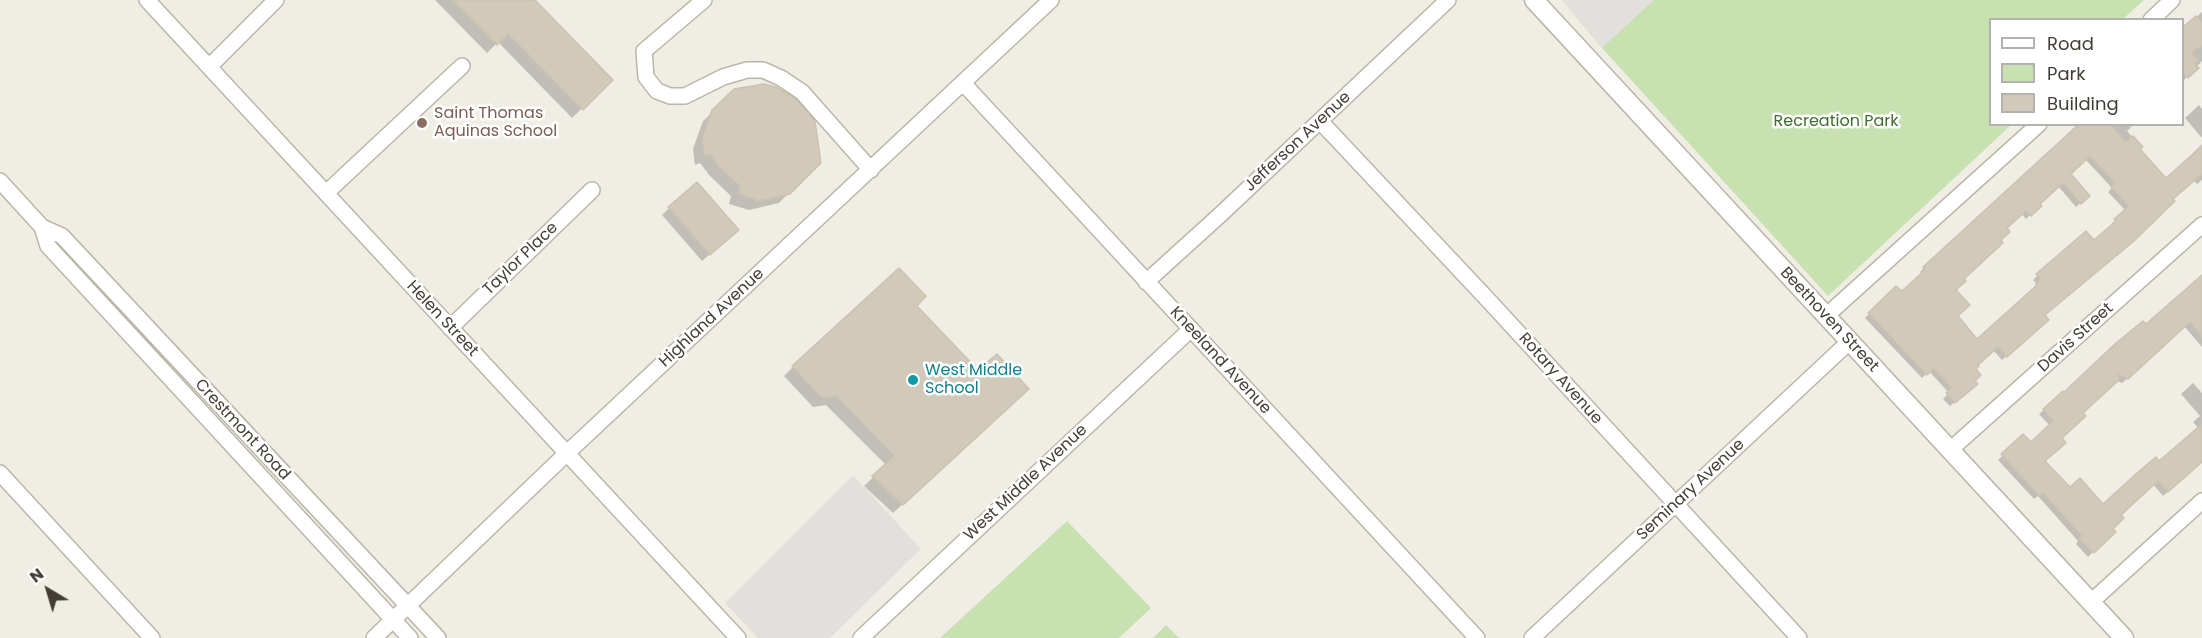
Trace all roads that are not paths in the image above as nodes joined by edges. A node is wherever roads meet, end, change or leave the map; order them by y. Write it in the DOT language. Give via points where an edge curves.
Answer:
graph roads {
  1 [pos="147,0"];
  2 [pos="276,0"];
  3 [pos="704,0"];
  4 [pos="1448,0"];
  5 [pos="1534,0"];
  6 [pos="2172,0"];
  7 [pos="1048,1"];
  8 [pos="2153,18"];
  9 [pos="462,66"];
  10 [pos="209,67"];
  11 [pos="963,83"];
  12 [pos="1320,121"];
  13 [pos="2037,126"];
  14 [pos="871,170"];
  15 [pos="0,181"];
  16 [pos="592,190"];
  17 [pos="326,193"];
  18 [pos="2202,225"];
  19 [pos="42,227"];
  20 [pos="1146,282"];
  21 [pos="1826,316"];
  22 [pos="450,328"];
  23 [pos="1191,329"];
  24 [pos="1849,342"];
  25 [pos="1950,450"];
  26 [pos="566,454"];
  27 [pos="0,473"];
  28 [pos="2202,501"];
  29 [pos="1676,505"];
  30 [pos="2091,602"];
  31 [pos="408,606"];
  32 [pos="393,620"];
  33 [pos="152,638"];
  34 [pos="374,638"];
  35 [pos="410,638"];
  36 [pos="438,638"];
  37 [pos="738,638"];
  38 [pos="861,638"];
  39 [pos="1477,638"];
  40 [pos="1532,638"];
  41 [pos="1799,638"];
  42 [pos="2124,638"];
  1 -- 10 [label="street, Helen Street"];
  2 -- 10 [label="street"];
  3 -- 14 [label="street" via="644,51 646,77 657,91 685,96 723,77 763,70 802,92"];
  4 -- 12 [label="street, Jefferson Avenue"];
  5 -- 21 [label="street, Beethoven Street"];
  6 -- 8 [label="street"];
  7 -- 11 [label="street, Highland Avenue"];
  9 -- 17 [label="street"];
  10 -- 17 [label="street, Helen Street"];
  11 -- 14 [label="street, Highland Avenue"];
  11 -- 20 [label="street, Kneeland Avenue"];
  12 -- 20 [label="street, Jefferson Avenue"];
  12 -- 29 [label="street, Rotary Avenue"];
  13 -- 21 [label="street"];
  14 -- 26 [label="street, Highland Avenue"];
  15 -- 19 [label="street, Crestmont Road"];
  16 -- 22 [label="street, Taylor Place"];
  17 -- 22 [label="street, Helen Street"];
  18 -- 25 [label="street, Davis Street"];
  19 -- 31 [label="street, Crestmont Road" via="62,236"];
  19 -- 32 [label="street, Crestmont Road" via="48,246"];
  20 -- 23 [label="street, Kneeland Avenue"];
  21 -- 24 [label="street, Beethoven Street"];
  22 -- 26 [label="street, Helen Street"];
  23 -- 38 [label="street, West Middle Avenue"];
  23 -- 39 [label="street, Kneeland Avenue"];
  24 -- 25 [label="street, Beethoven Street"];
  24 -- 29 [label="street, Seminary Avenue"];
  25 -- 30 [label="street, Beethoven Street"];
  26 -- 31 [label="street, Highland Avenue"];
  26 -- 37 [label="street, Helen Street"];
  27 -- 33 [label="street"];
  28 -- 30 [label="street"];
  29 -- 40 [label="street, Seminary Avenue"];
  29 -- 41 [label="street, Rotary Avenue"];
  30 -- 42 [label="street, Beethoven Street"];
  31 -- 32 [label="street, Highland Avenue"];
  31 -- 36 [label="street, Crestmont Road"];
  32 -- 34 [label="street, Highland Avenue"];
  32 -- 35 [label="street, Crestmont Road"];
}
